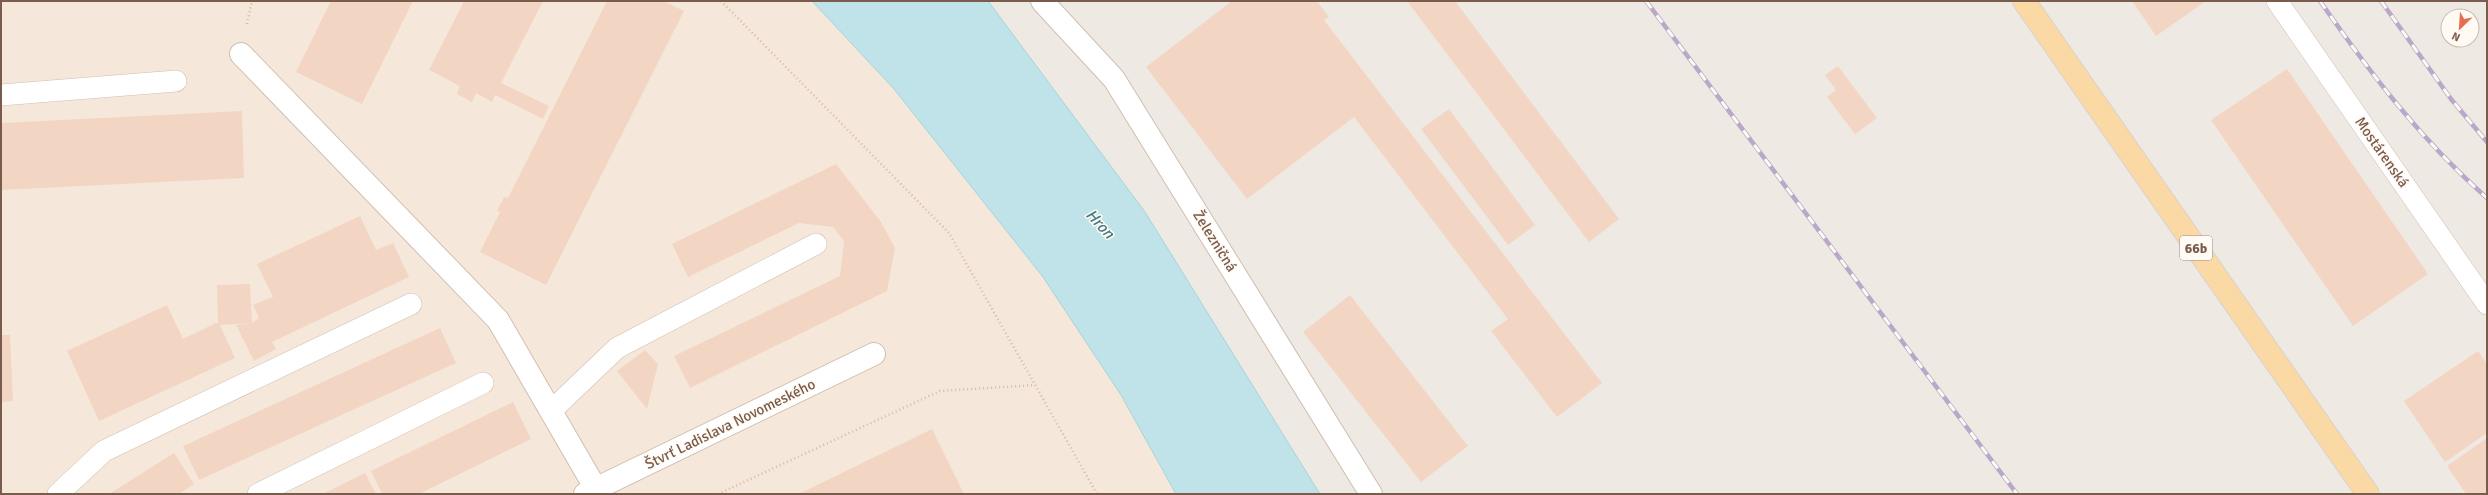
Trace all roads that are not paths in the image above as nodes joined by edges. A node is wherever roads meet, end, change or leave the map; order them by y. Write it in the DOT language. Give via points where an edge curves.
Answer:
graph roads {
  1 [pos="1042,1"];
  2 [pos="2024,1"];
  3 [pos="2278,1"];
  4 [pos="241,54"];
  5 [pos="176,81"];
  6 [pos="1,95"];
  7 [pos="816,244"];
  8 [pos="411,304"];
  9 [pos="2487,304"];
  10 [pos="874,354"];
  11 [pos="483,383"];
  12 [pos="551,412"];
  13 [pos="591,491"];
  14 [pos="58,494"];
  15 [pos="258,494"];
  16 [pos="1371,494"];
  17 [pos="2368,494"];
  1 -- 16 [label="street, Železničná" via="1114,79"];
  2 -- 17 [label="main road, 66b"];
  3 -- 9 [label="lane, Mostárenská"];
  4 -- 12 [label="street" via="498,320"];
  5 -- 6 [label="lane"];
  7 -- 12 [label="lane" via="617,348"];
  8 -- 14 [label="lane" via="104,451"];
  10 -- 13 [label="street, Štvrť Ladislava Novomeského"];
  11 -- 15 [label="lane"];
  12 -- 13 [label="street"];
}
